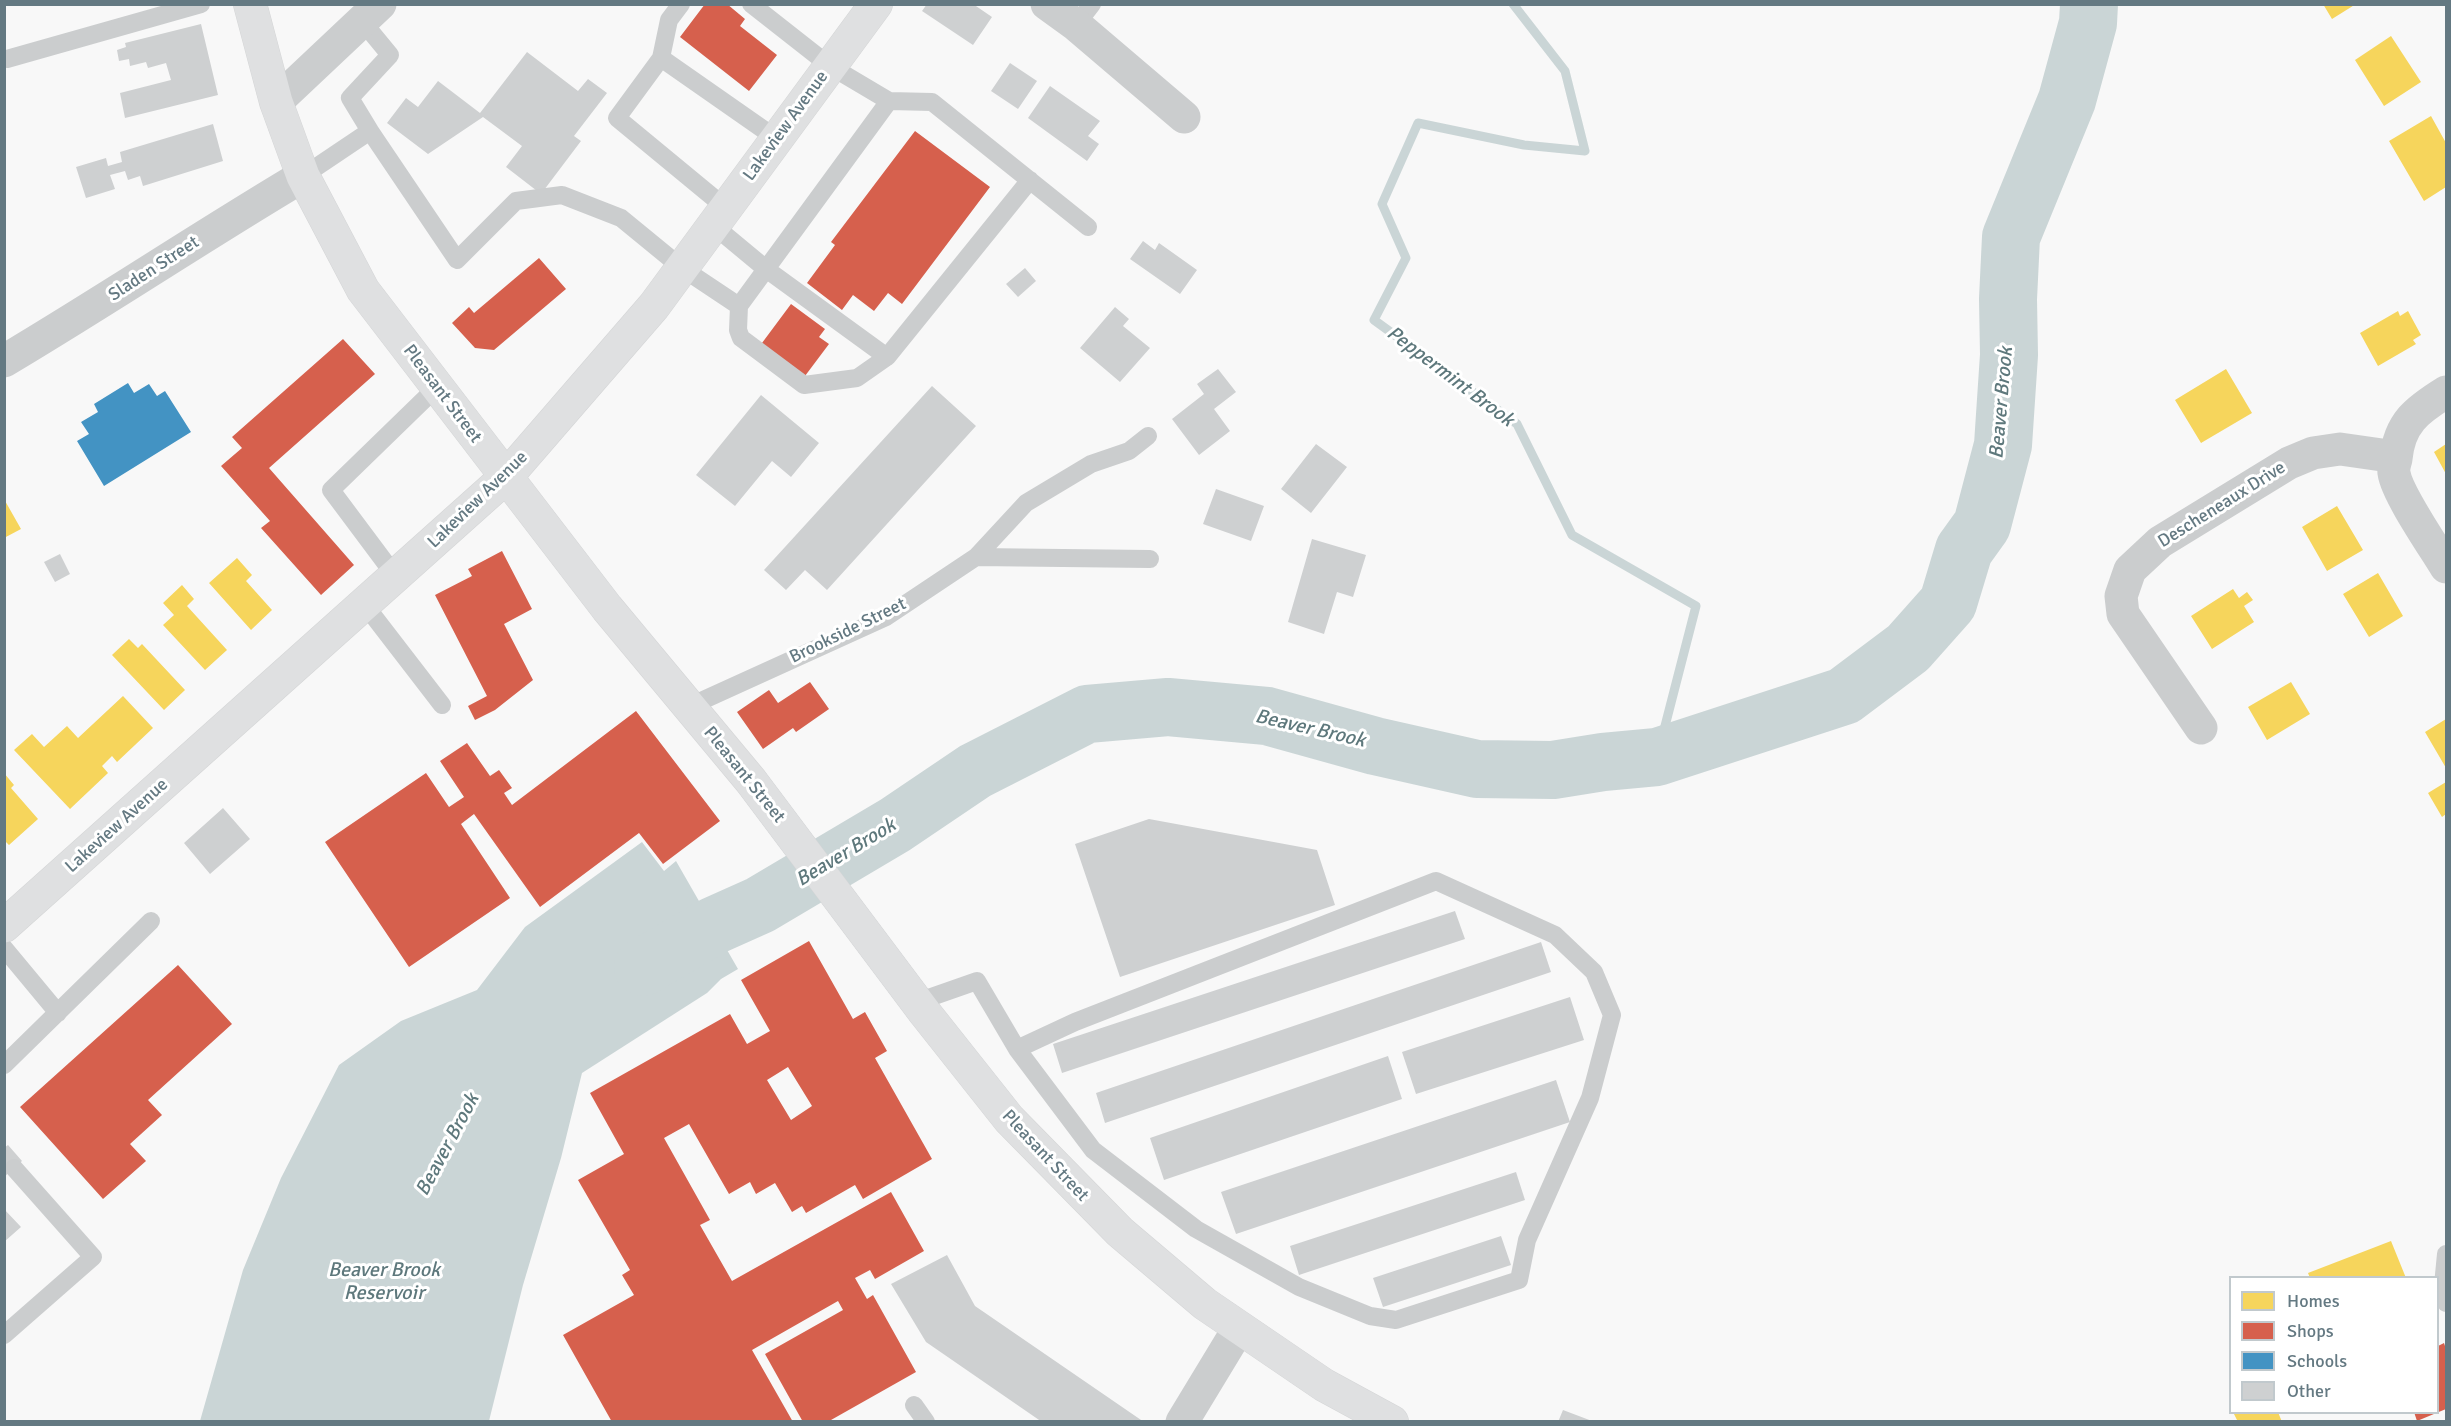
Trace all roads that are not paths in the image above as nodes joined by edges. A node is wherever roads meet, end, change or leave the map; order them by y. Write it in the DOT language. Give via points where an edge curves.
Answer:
graph roads {
  1 [pos="201,4"];
  2 [pos="250,4"];
  3 [pos="681,4"];
  4 [pos="751,4"];
  5 [pos="876,4"];
  6 [pos="1047,4"];
  7 [pos="371,13"];
  8 [pos="1084,15"];
  9 [pos="661,58"];
  10 [pos="7,59"];
  11 [pos="830,66"];
  12 [pos="889,101"];
  13 [pos="276,102"];
  14 [pos="1184,117"];
  15 [pos="370,131"];
  16 [pos="777,139"];
  17 [pos="303,177"];
  18 [pos="1030,180"];
  19 [pos="720,216"];
  20 [pos="1088,227"];
  21 [pos="682,268"];
  22 [pos="766,269"];
  23 [pos="739,306"];
  24 [pos="887,357"];
  25 [pos="4,361"];
  26 [pos="437,387"];
  27 [pos="2446,392"];
  28 [pos="1148,436"];
  29 [pos="2396,457"];
  30 [pos="506,477"];
  31 [pos="976,557"];
  32 [pos="1150,559"];
  33 [pos="2446,567"];
  34 [pos="396,577"];
  35 [pos="365,605"];
  36 [pos="442,705"];
  37 [pos="688,707"];
  38 [pos="2200,728"];
  39 [pos="151,921"];
  40 [pos="4,926"];
  41 [pos="4,948"];
  42 [pos="917,1002"];
  43 [pos="58,1013"];
  44 [pos="1017,1049"];
  45 [pos="4,1065"];
  46 [pos="14,1168"];
  47 [pos="2446,1254"];
  48 [pos="2446,1303"];
  49 [pos="1239,1328"];
  50 [pos="4,1335"];
  51 [pos="914,1406"];
  52 [pos="926,1422"];
  53 [pos="1182,1422"];
  54 [pos="1392,1422"];
  1 -- 10 [label="lane"];
  2 -- 13 [label="main road, Pleasant Street"];
  3 -- 9 [label="lane" via="669,20"];
  4 -- 11 [label="lane"];
  5 -- 11 [label="main road, Lakeview Avenue"];
  6 -- 8 [label="street"];
  7 -- 13 [label="street"];
  7 -- 15 [label="lane" via="390,55 350,98"];
  8 -- 14 [label="street"];
  9 -- 16 [label="lane"];
  9 -- 19 [label="lane" via="617,118"];
  11 -- 12 [label="lane"];
  11 -- 16 [label="main road, Lakeview Avenue"];
  12 -- 18 [label="lane" via="932,102"];
  12 -- 22 [label="lane"];
  13 -- 17 [label="main road, Pleasant Street"];
  15 -- 17 [label="lane"];
  15 -- 21 [label="lane" via="457,260 516,201 561,195 621,219"];
  16 -- 19 [label="main road, Lakeview Avenue"];
  17 -- 25 [label="street, Sladen Street"];
  17 -- 26 [label="main road, Pleasant Street" via="363,290"];
  18 -- 20 [label="lane"];
  18 -- 24 [label="lane"];
  19 -- 21 [label="main road, Lakeview Avenue"];
  19 -- 22 [label="lane"];
  21 -- 23 [label="lane"];
  21 -- 30 [label="main road, Lakeview Avenue" via="654,306"];
  22 -- 23 [label="lane"];
  22 -- 24 [label="lane"];
  23 -- 24 [label="lane" via="741,338 804,385 857,378"];
  26 -- 30 [label="main road, Pleasant Street"];
  26 -- 34 [label="lane" via="331,490"];
  27 -- 29 [label="street" via="2421,408 2406,425"];
  28 -- 31 [label="lane, Brookside Street" via="1129,451 1091,464 1026,503"];
  29 -- 33 [label="street" via="2394,474 2408,505"];
  29 -- 38 [label="street, Descheneaux Drive" via="2340,449 2313,453 2289,463 2160,542 2130,570 2121,596 2123,614"];
  30 -- 34 [label="main road, Lakeview Avenue"];
  30 -- 37 [label="main road, Pleasant Street"];
  31 -- 32 [label="lane"];
  31 -- 37 [label="lane, Brookside Street" via="886,617"];
  34 -- 35 [label="main road, Lakeview Avenue"];
  35 -- 36 [label="lane"];
  35 -- 40 [label="main road, Lakeview Avenue"];
  37 -- 42 [label="main road, Pleasant Street" via="751,781"];
  39 -- 43 [label="lane"];
  41 -- 43 [label="lane"];
  42 -- 44 [label="lane" via="977,981"];
  42 -- 49 [label="main road, Pleasant Street" via="1009,1119 1068,1181 1171,1277"];
  43 -- 45 [label="lane"];
  44 -- 44 [label="lane" via="1075,1022 1436,881 1555,935 1594,972 1612,1015 1590,1098 1527,1240 1519,1280 1396,1320 1370,1316 1299,1287 1196,1229 1093,1150"];
  46 -- 50 [label="lane" via="93,1257"];
  47 -- 48 [label="lane" via="2442,1294"];
  49 -- 53 [label="street"];
  49 -- 54 [label="main road, Pleasant Street" via="1324,1385"];
  51 -- 52 [label="lane"];
}
